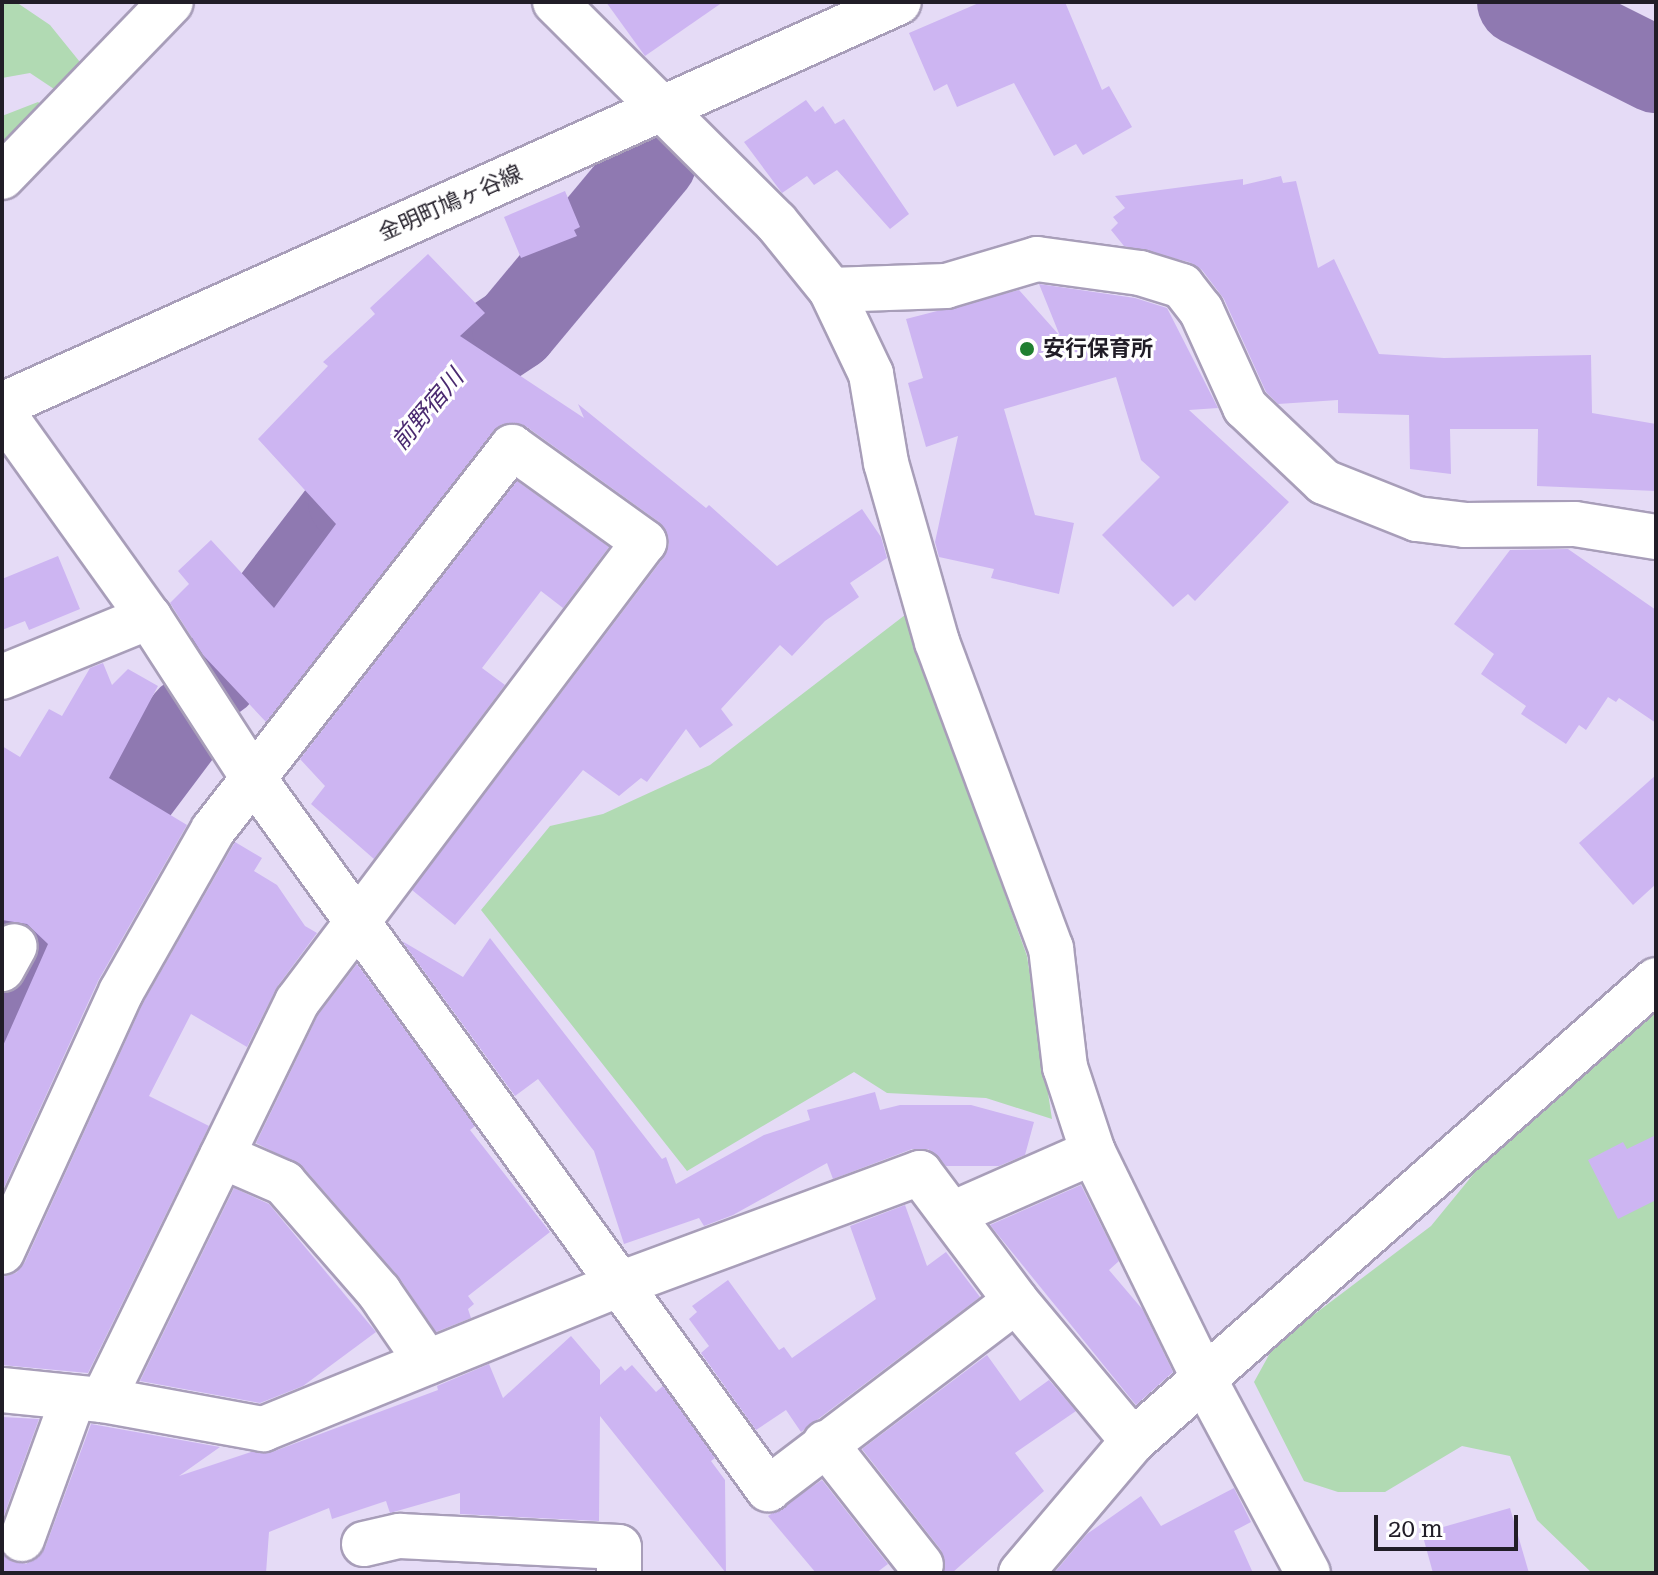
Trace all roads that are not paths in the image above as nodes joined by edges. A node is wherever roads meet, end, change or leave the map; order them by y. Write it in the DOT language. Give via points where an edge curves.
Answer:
graph roads {
  1 [pos="171,2"];
  2 [pos="555,2"];
  3 [pos="899,2"];
  4 [pos="664,107"];
  5 [pos="2,177"];
  6 [pos="831,290"];
  7 [pos="2,405"];
  8 [pos="2,412"];
  9 [pos="1656,537"];
  10 [pos="149,617"];
  11 [pos="2,677"];
  12 [pos="254,779"];
  13 [pos="357,916"];
  14 [pos="1656,980"];
  15 [pos="1093,1152"];
  16 [pos="222,1156"];
  17 [pos="952,1214"];
  18 [pos="2,1252"];
  19 [pos="620,1284"];
  20 [pos="1016,1301"];
  21 [pos="427,1362"];
  22 [pos="1204,1379"];
  23 [pos="2,1390"];
  24 [pos="88,1400"];
  25 [pos="1133,1441"];
  26 [pos="825,1443"];
  27 [pos="22,1539"];
  28 [pos="364,1544"];
  29 [pos="921,1565"];
  30 [pos="619,1573"];
  31 [pos="1021,1573"];
  32 [pos="1308,1573"];
  1 -- 5 [label="street"];
  2 -- 4 [label="street"];
  3 -- 4 [label="street, 金明町鳩ヶ谷線"];
  4 -- 6 [label="street" via="776,222"];
  4 -- 7 [label="street, 金明町鳩ヶ谷線"];
  6 -- 9 [label="street" via="946,286 1037,259 1140,273 1182,286 1201,310 1245,407 1324,482 1417,519 1465,525 1575,524"];
  6 -- 15 [label="street" via="871,374 886,463 937,642 1051,948 1065,1067"];
  8 -- 10 [label="street"];
  10 -- 11 [label="street"];
  10 -- 12 [label="street"];
  12 -- 13 [label="street"];
  12 -- 13 [label="street" via="512,447 644,542"];
  12 -- 18 [label="street" via="213,830 121,992"];
  13 -- 16 [label="street" via="297,1002"];
  13 -- 19 [label="street"];
  14 -- 22 [label="street"];
  15 -- 17 [label="street"];
  15 -- 22 [label="street"];
  16 -- 21 [label="street" via="284,1183 379,1292"];
  16 -- 24 [label="street"];
  17 -- 19 [label="street" via="920,1173"];
  17 -- 20 [label="street"];
  19 -- 21 [label="street"];
  19 -- 26 [label="street" via="768,1489"];
  20 -- 25 [label="street"];
  20 -- 26 [label="street"];
  21 -- 24 [label="street" via="263,1429"];
  22 -- 25 [label="street"];
  22 -- 32 [label="street"];
  23 -- 24 [label="street"];
  24 -- 27 [label="street"];
  25 -- 31 [label="street"];
  26 -- 29 [label="street"];
  28 -- 30 [label="street" via="400,1536 619,1547"];
}
